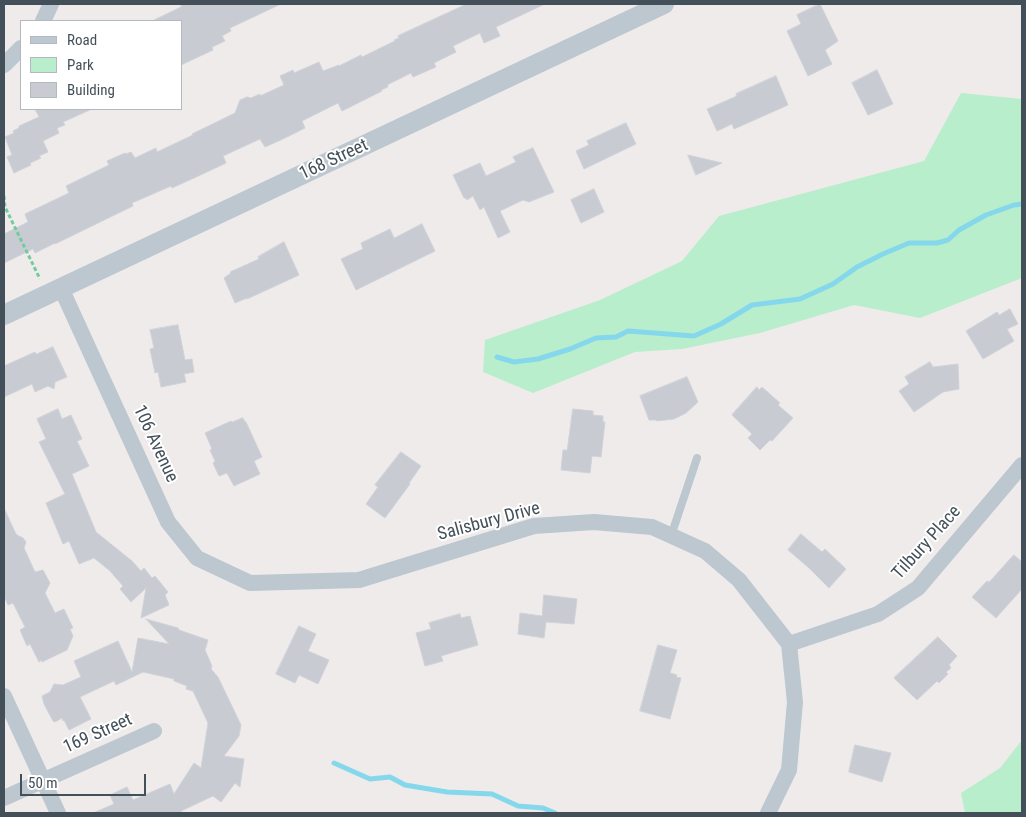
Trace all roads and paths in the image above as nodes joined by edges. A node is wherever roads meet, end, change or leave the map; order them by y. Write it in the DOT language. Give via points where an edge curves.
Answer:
graph roads {
  1 [pos="51,4"];
  2 [pos="664,4"];
  3 [pos="43,20"];
  4 [pos="20,49"];
  5 [pos="4,65"];
  6 [pos="4,196"];
  7 [pos="40,278"];
  8 [pos="61,288"];
  9 [pos="4,315"];
  10 [pos="697,458"];
  11 [pos="1022,464"];
  12 [pos="671,536"];
  13 [pos="250,583"];
  14 [pos="788,644"];
  15 [pos="4,696"];
  16 [pos="154,731"];
  17 [pos="42,780"];
  18 [pos="4,798"];
  19 [pos="58,813"];
  20 [pos="768,813"];
  1 -- 3 [label="street"];
  2 -- 8 [label="street, 168 Street"];
  4 -- 5 [label="street"];
  6 -- 7 [label="path" via="4,207"];
  8 -- 9 [label="street, 168 Street"];
  8 -- 13 [label="street, 106 Avenue" via="168,522 197,558"];
  10 -- 12 [label="lane"];
  11 -- 14 [label="street, Tilbury Place" via="918,588 878,614"];
  12 -- 13 [label="street, Salisbury Drive" via="652,527 594,522 534,526 359,580"];
  12 -- 14 [label="street, Salisbury Drive" via="705,551 739,580"];
  14 -- 20 [label="street" via="795,702 789,770"];
  15 -- 17 [label="street"];
  16 -- 17 [label="street, 169 Street"];
  17 -- 18 [label="street, 169 Street"];
  17 -- 19 [label="street"];
}
